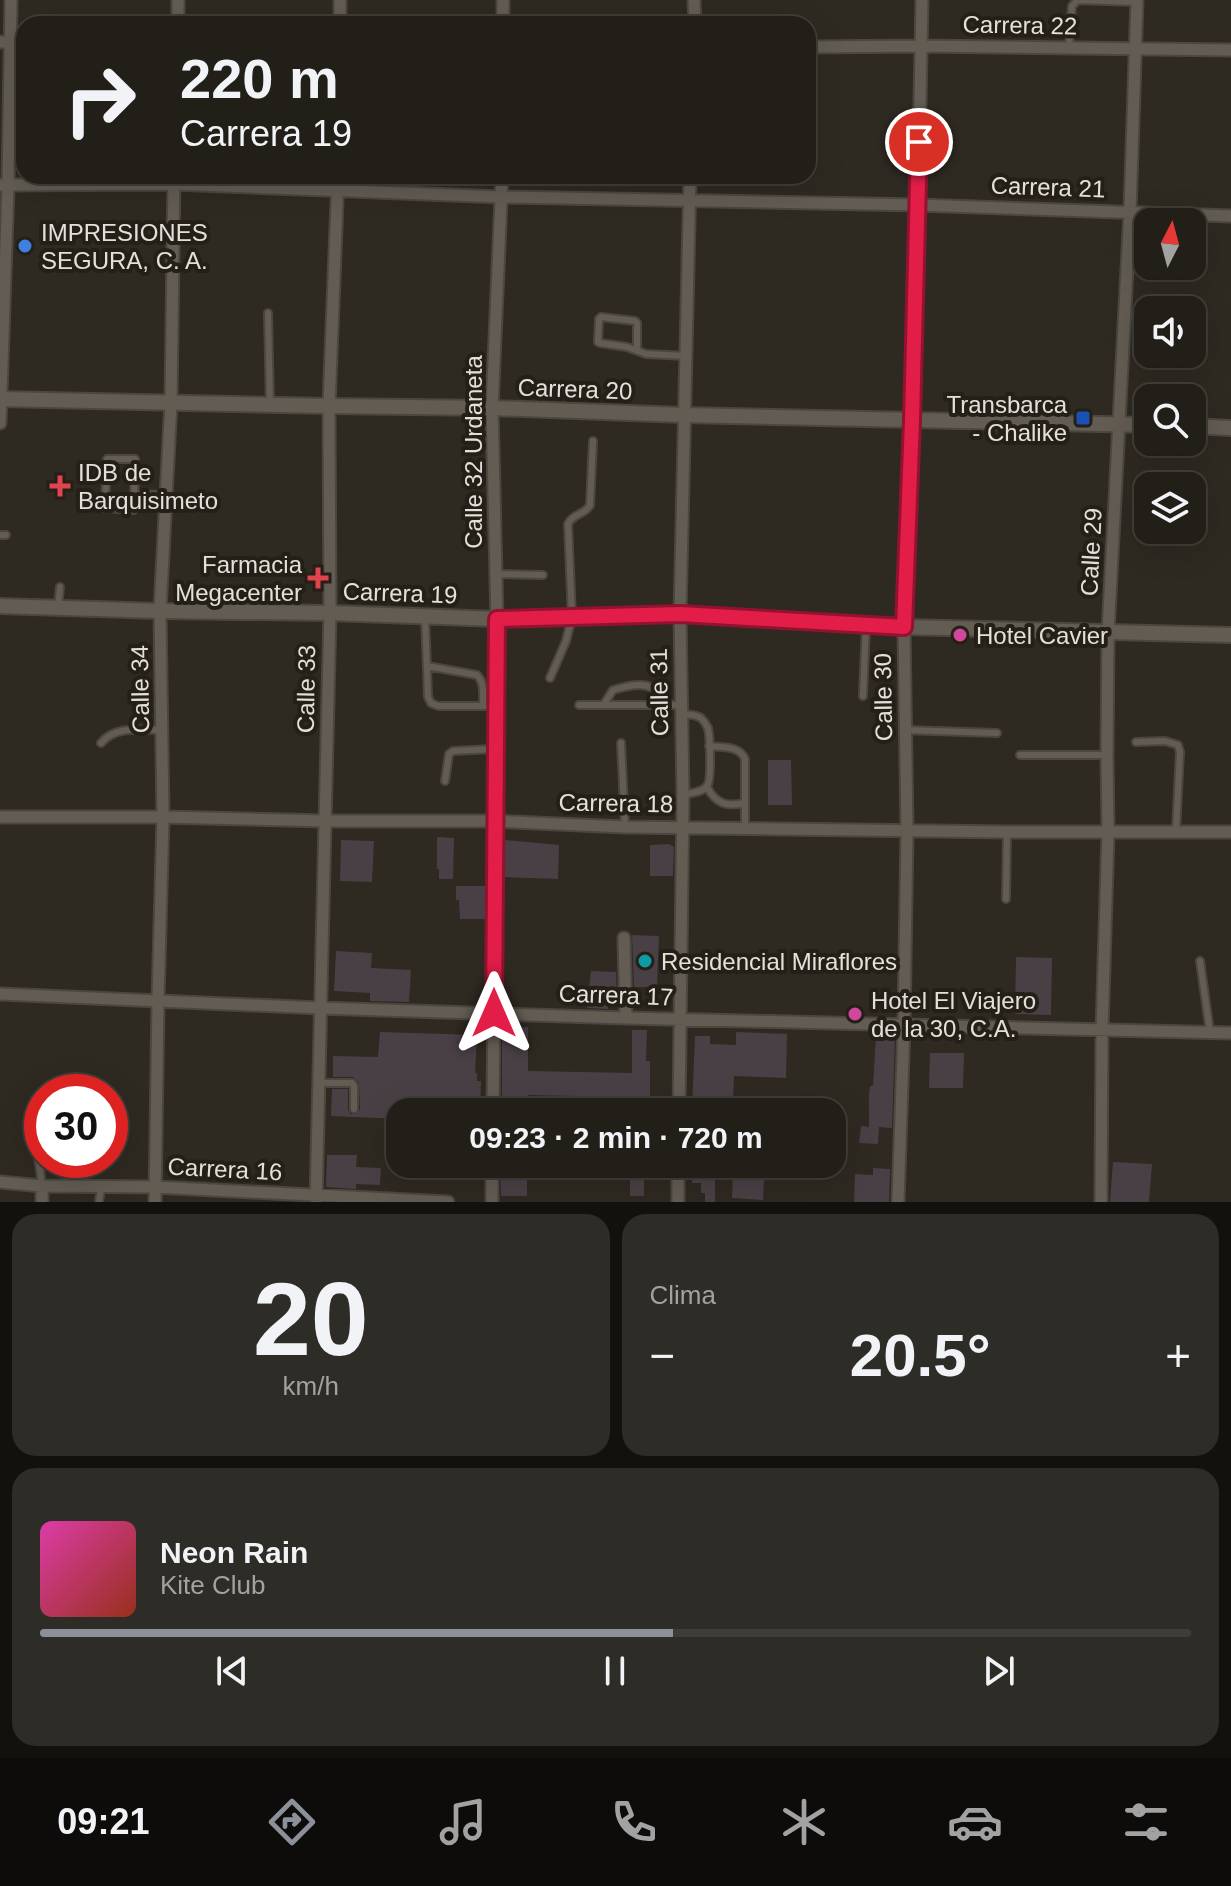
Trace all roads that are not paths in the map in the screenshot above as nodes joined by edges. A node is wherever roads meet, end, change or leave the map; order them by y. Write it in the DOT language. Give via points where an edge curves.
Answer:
graph roads {
  1 [pos="11,0"];
  2 [pos="922,0"];
  3 [pos="1137,1"];
  4 [pos="5,42"];
  5 [pos="921,46"];
  6 [pos="816,47"];
  7 [pos="1069,47"];
  8 [pos="1134,49"];
  9 [pos="1231,50"];
  10 [pos="38,184"];
  11 [pos="174,184"];
  12 [pos="229,184"];
  13 [pos="338,184"];
  14 [pos="502,184"];
  15 [pos="690,184"];
  16 [pos="4,185"];
  17 [pos="338,192"];
  18 [pos="502,197"];
  19 [pos="689,202"];
  20 [pos="918,205"];
  21 [pos="1130,211"];
  22 [pos="1231,216"];
  23 [pos="268,313"];
  24 [pos="637,350"];
  25 [pos="686,356"];
  26 [pos="1,399"];
  27 [pos="171,402"];
  28 [pos="270,405"];
  29 [pos="329,406"];
  30 [pos="492,408"];
  31 [pos="684,415"];
  32 [pos="912,420"];
  33 [pos="0,423"];
  34 [pos="1120,424"];
  35 [pos="1134,424"];
  36 [pos="1206,427"];
  37 [pos="1231,428"];
  38 [pos="593,441"];
  39 [pos="135,494"];
  40 [pos="166,495"];
  41 [pos="496,574"];
  42 [pos="543,575"];
  43 [pos="60,587"];
  44 [pos="0,606"];
  45 [pos="58,608"];
  46 [pos="160,611"];
  47 [pos="330,613"];
  48 [pos="680,614"];
  49 [pos="425,616"];
  50 [pos="572,617"];
  51 [pos="497,619"];
  52 [pos="866,625"];
  53 [pos="904,627"];
  54 [pos="1108,633"];
  55 [pos="1231,635"];
  56 [pos="427,666"];
  57 [pos="550,678"];
  58 [pos="863,696"];
  59 [pos="604,704"];
  60 [pos="579,705"];
  61 [pos="489,706"];
  62 [pos="678,708"];
  63 [pos="163,730"];
  64 [pos="905,730"];
  65 [pos="997,733"];
  66 [pos="1136,742"];
  67 [pos="101,743"];
  68 [pos="621,743"];
  69 [pos="709,746"];
  70 [pos="494,749"];
  71 [pos="1020,755"];
  72 [pos="1107,755"];
  73 [pos="445,781"];
  74 [pos="707,787"];
  75 [pos="683,795"];
  76 [pos="744,803"];
  77 [pos="0,817"];
  78 [pos="163,817"];
  79 [pos="326,821"];
  80 [pos="494,821"];
  81 [pos="625,827"];
  82 [pos="682,827"];
  83 [pos="745,828"];
  84 [pos="907,830"];
  85 [pos="1007,832"];
  86 [pos="1176,832"];
  87 [pos="1231,832"];
  88 [pos="1108,833"];
  89 [pos="1006,899"];
  90 [pos="624,938"];
  91 [pos="1200,961"];
  92 [pos="0,994"];
  93 [pos="158,1000"];
  94 [pos="320,1008"];
  95 [pos="494,1013"];
  96 [pos="626,1018"];
  97 [pos="681,1019"];
  98 [pos="904,1025"];
  99 [pos="1102,1030"];
  100 [pos="1210,1032"];
  101 [pos="1231,1033"];
  102 [pos="320,1083"];
  103 [pos="493,1098"];
  104 [pos="679,1098"];
  105 [pos="354,1109"];
  106 [pos="41,1178"];
  107 [pos="492,1178"];
  108 [pos="678,1178"];
  109 [pos="0,1182"];
  110 [pos="42,1186"];
  111 [pos="155,1187"];
  112 [pos="101,1188"];
  113 [pos="316,1199"];
  114 [pos="412,1201"];
  115 [pos="42,1202"];
  116 [pos="99,1202"];
  117 [pos="155,1202"];
  118 [pos="448,1202"];
  119 [pos="492,1202"];
  120 [pos="678,1202"];
  121 [pos="898,1202"];
  122 [pos="1101,1202"];
  1 -- 4 [label="street"];
  2 -- 5 [label="street, Calle 30"];
  3 -- 7 [label="lane" via="1074,2"];
  3 -- 8 [label="street, Calle 29"];
  4 -- 16 [label="street"];
  5 -- 6 [label="street, Carrera 22"];
  5 -- 7 [label="street, Carrera 22"];
  5 -- 20 [label="street, Calle 30"];
  7 -- 8 [label="street, Carrera 22"];
  8 -- 9 [label="street, Carrera 22"];
  8 -- 21 [label="street, Calle 29"];
  10 -- 16 [label="street, Carrera 21"];
  11 -- 27 [label="street, Calle 34"];
  12 -- 17 [label="street, Carrera 21"];
  13 -- 17 [label="street, Calle 33"];
  14 -- 18 [label="street, Calle 32 Urdaneta"];
  15 -- 19 [label="street, Calle 31"];
  16 -- 26 [label="street"];
  17 -- 18 [label="street, Carrera 21"];
  17 -- 29 [label="street, Calle 33"];
  18 -- 19 [label="street, Carrera 21"];
  18 -- 30 [label="street, Calle 32 Urdaneta"];
  19 -- 20 [label="street, Carrera 21"];
  19 -- 25 [label="street, Calle 31"];
  20 -- 21 [label="street, Carrera 21"];
  20 -- 32 [label="street, Calle 30"];
  21 -- 22 [label="street, Carrera 21"];
  21 -- 34 [label="street, Calle 29"];
  23 -- 28 [label="lane"];
  24 -- 24 [label="lane" via="598,342 599,319 635,321"];
  24 -- 25 [label="lane"];
  25 -- 31 [label="street, Calle 31"];
  26 -- 27 [label="street, Carrera 20"];
  26 -- 33 [label="street"];
  27 -- 28 [label="street, Carrera 20"];
  27 -- 40 [label="street, Calle 34"];
  28 -- 29 [label="street, Carrera 20"];
  29 -- 30 [label="street, Carrera 20"];
  29 -- 47 [label="street, Calle 33"];
  30 -- 31 [label="street, Carrera 20"];
  30 -- 41 [label="street, Calle 32 Urdaneta"];
  31 -- 32 [label="street, Carrera 20"];
  31 -- 48 [label="street, Calle 31"];
  32 -- 34 [label="street, Carrera 20"];
  32 -- 53 [label="street, Calle 30"];
  34 -- 35 [label="street, Carrera 20"];
  34 -- 54 [label="street, Calle 29"];
  36 -- 37 [label="street"];
  38 -- 50 [label="lane" via="590,505 568,524"];
  39 -- 39 [label="lane" via="134,510 105,508 107,459 135,459"];
  39 -- 40 [label="lane"];
  40 -- 46 [label="street, Calle 34"];
  41 -- 42 [label="lane"];
  41 -- 51 [label="street, Calle 32 Urdaneta"];
  43 -- 45 [label="lane"];
  44 -- 45 [label="street, Carrera 19"];
  45 -- 46 [label="street, Carrera 19"];
  46 -- 47 [label="street, Carrera 19"];
  46 -- 63 [label="street, Calle 34"];
  47 -- 49 [label="street, Carrera 19"];
  47 -- 79 [label="street, Calle 33"];
  48 -- 50 [label="street, Carrera 19"];
  48 -- 52 [label="street, Carrera 19"];
  48 -- 62 [label="street, Calle 31"];
  49 -- 51 [label="street, Carrera 19"];
  49 -- 56 [label="lane"];
  50 -- 51 [label="street, Carrera 19"];
  50 -- 57 [label="lane"];
  51 -- 61 [label="street, Calle 32 Urdaneta"];
  52 -- 53 [label="street, Carrera 19"];
  52 -- 58 [label="lane"];
  53 -- 54 [label="street, Carrera 19"];
  53 -- 64 [label="street, Calle 30"];
  54 -- 55 [label="street, Carrera 19"];
  54 -- 72 [label="street, Calle 29"];
  56 -- 61 [label="lane" via="477,675"];
  56 -- 61 [label="lane" via="431,703"];
  59 -- 60 [label="lane"];
  59 -- 62 [label="lane"];
  59 -- 62 [label="lane" via="613,690 641,685 655,687"];
  61 -- 70 [label="street, Calle 32 Urdaneta"];
  62 -- 69 [label="lane" via="708,727"];
  62 -- 75 [label="street, Calle 31"];
  63 -- 67 [label="lane" via="118,731"];
  63 -- 78 [label="street, Calle 34"];
  64 -- 65 [label="lane"];
  64 -- 84 [label="street, Calle 30"];
  66 -- 86 [label="lane" via="1178,745"];
  68 -- 81 [label="lane"];
  69 -- 74 [label="lane"];
  69 -- 76 [label="lane" via="743,754"];
  70 -- 73 [label="lane" via="453,751"];
  70 -- 80 [label="street, Calle 32 Urdaneta"];
  71 -- 72 [label="lane"];
  72 -- 88 [label="street, Calle 29"];
  74 -- 75 [label="lane"];
  74 -- 76 [label="lane" via="723,804"];
  75 -- 82 [label="street, Calle 31"];
  76 -- 83 [label="lane"];
  77 -- 78 [label="street, Carrera 18"];
  78 -- 79 [label="street, Carrera 18"];
  78 -- 93 [label="street, Calle 34"];
  79 -- 80 [label="street, Carrera 18"];
  79 -- 94 [label="street, Calle 33"];
  80 -- 81 [label="street, Carrera 18"];
  80 -- 95 [label="street, Calle 32 Urdaneta"];
  81 -- 82 [label="street, Carrera 18"];
  82 -- 83 [label="street, Carrera 18"];
  82 -- 97 [label="street, Calle 31"];
  83 -- 84 [label="street, Carrera 18"];
  84 -- 85 [label="street, Carrera 18"];
  84 -- 98 [label="street, Calle 30"];
  85 -- 88 [label="street, Carrera 18"];
  85 -- 89 [label="lane"];
  86 -- 87 [label="street, Carrera 18"];
  86 -- 88 [label="street, Carrera 18"];
  88 -- 99 [label="street, Calle 29"];
  90 -- 96 [label="street"];
  91 -- 100 [label="lane"];
  92 -- 93 [label="street, Carrera 17"];
  93 -- 94 [label="street, Carrera 17"];
  93 -- 111 [label="street, Calle 34"];
  94 -- 95 [label="street, Carrera 17"];
  94 -- 102 [label="street, Calle 33"];
  95 -- 96 [label="street, Carrera 17"];
  95 -- 103 [label="street, Calle 32 Urdaneta"];
  96 -- 97 [label="street, Carrera 17"];
  97 -- 98 [label="street, Carrera 17"];
  97 -- 104 [label="street, Calle 31"];
  98 -- 99 [label="street, Carrera 17"];
  98 -- 121 [label="street, Calle 30"];
  99 -- 100 [label="street, Carrera 17"];
  99 -- 122 [label="street, Calle 29"];
  100 -- 101 [label="street, Carrera 17"];
  102 -- 105 [label="lane" via="352,1083"];
  102 -- 113 [label="street, Calle 33"];
  106 -- 110 [label="lane"];
  107 -- 119 [label="street"];
  108 -- 120 [label="street"];
  109 -- 110 [label="street, Carrera 16"];
  110 -- 112 [label="street, Carrera 16"];
  110 -- 115 [label="street"];
  111 -- 112 [label="street, Carrera 16"];
  111 -- 113 [label="street, Carrera 16"];
  111 -- 117 [label="street, Calle 34"];
  112 -- 116 [label="lane"];
  113 -- 114 [label="street, Carrera 16"];
  114 -- 118 [label="street, Carrera 16"];
}
